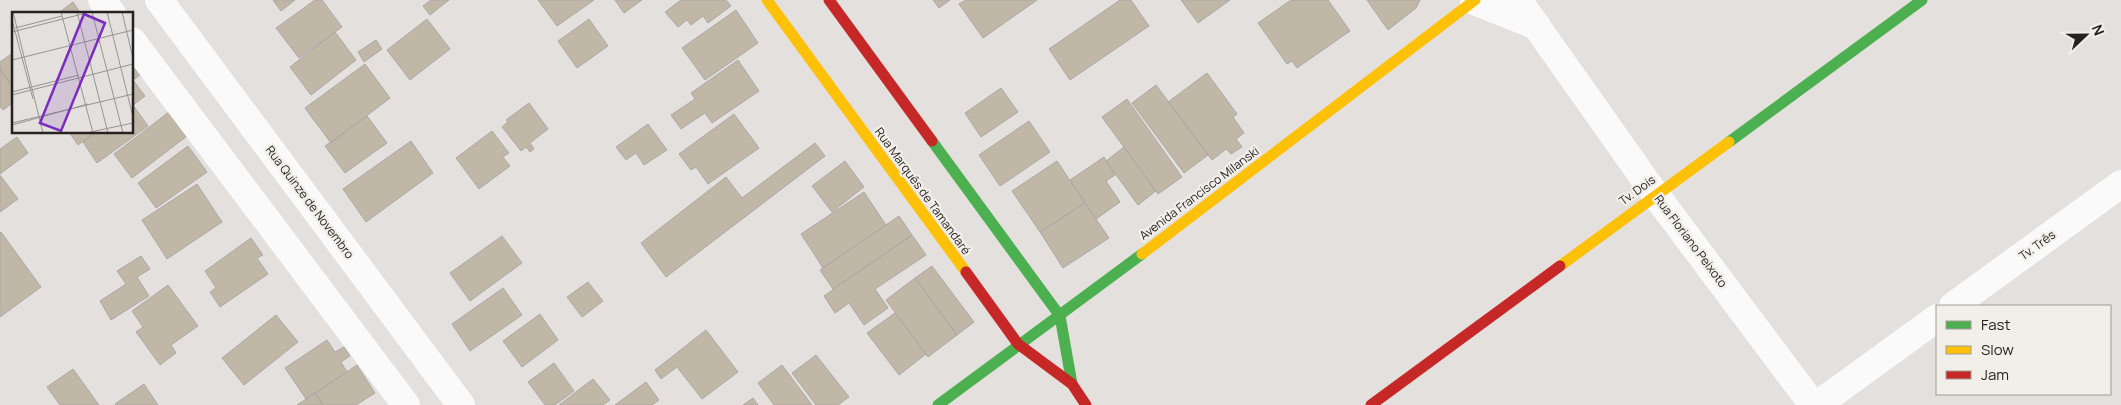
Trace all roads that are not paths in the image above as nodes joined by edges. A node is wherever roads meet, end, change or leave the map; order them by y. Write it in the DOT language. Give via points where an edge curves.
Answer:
graph roads {
  1 [pos="102,0"];
  2 [pos="159,0"];
  3 [pos="767,0"];
  4 [pos="829,0"];
  5 [pos="1474,0"];
  6 [pos="1518,0"];
  7 [pos="1922,0"];
  8 [pos="111,12"];
  9 [pos="1537,26"];
  10 [pos="134,44"];
  11 [pos="2121,184"];
  12 [pos="1655,194"];
  13 [pos="1954,305"];
  14 [pos="1060,316"];
  15 [pos="1936,319"];
  16 [pos="1018,344"];
  17 [pos="1072,384"];
  18 [pos="406,405"];
  19 [pos="461,405"];
  20 [pos="938,405"];
  21 [pos="1086,405"];
  22 [pos="1371,405"];
  23 [pos="1813,405"];
  24 [pos="1817,405"];
  1 -- 8 [label="street"];
  2 -- 19 [label="street, Rua Quinze de Novembro"];
  3 -- 16 [label="street, Rua Marquês de Tamandaré"];
  4 -- 14 [label="street, Rua Marquês de Tamandaré"];
  5 -- 9 [label="street"];
  5 -- 14 [label="street, Avenida Francisco Milanski"];
  6 -- 9 [label="street, Rua Floriano Peixoto"];
  7 -- 12 [label="street, Tv. Dois"];
  9 -- 12 [label="street, Rua Floriano Peixoto"];
  10 -- 18 [label="street"];
  11 -- 13 [label="street, Tv. Três"];
  12 -- 22 [label="street, Tv. Dois"];
  12 -- 23 [label="street, Rua Floriano Peixoto"];
  14 -- 16 [label="street, Avenida Francisco Milanski"];
  14 -- 17 [label="street, Rua Marquês de Tamandaré"];
  15 -- 24 [label="street"];
  16 -- 17 [label="street, Rua Marquês de Tamandaré"];
  16 -- 20 [label="street, Avenida Francisco Milanski"];
  17 -- 21 [label="street, Rua Marquês de Tamandaré"];
}
